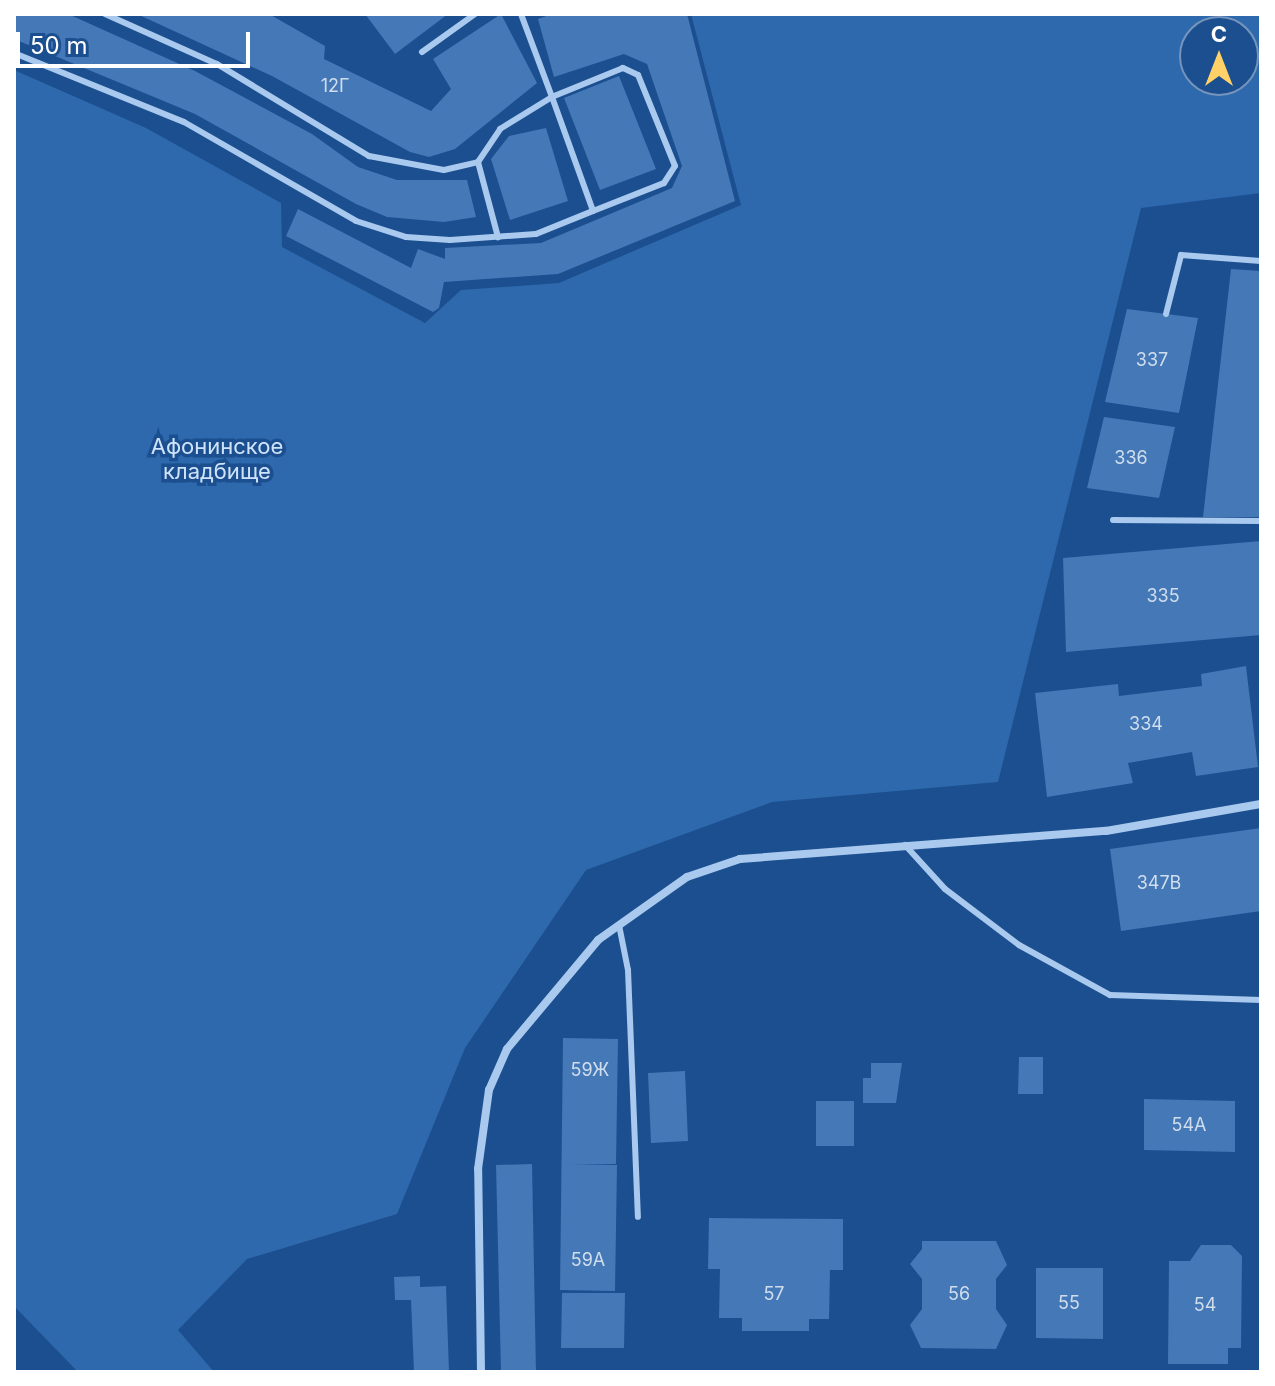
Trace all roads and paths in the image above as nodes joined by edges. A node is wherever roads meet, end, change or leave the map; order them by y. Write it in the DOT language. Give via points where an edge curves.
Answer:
graph roads {
  1 [pos="105,14"];
  2 [pos="475,14"];
  3 [pos="521,14"];
  4 [pos="422,52"];
  5 [pos="14,53"];
  6 [pos="552,97"];
  7 [pos="478,162"];
  8 [pos="593,211"];
  9 [pos="498,237"];
  10 [pos="1261,261"];
  11 [pos="1166,314"];
  12 [pos="1113,520"];
  13 [pos="1261,521"];
  14 [pos="1261,804"];
  15 [pos="905,845"];
  16 [pos="619,925"];
  17 [pos="1261,1000"];
  18 [pos="638,1217"];
  19 [pos="481,1372"];
  1 -- 7 [label="lane" via="217,64 369,156 444,170"];
  2 -- 4 [label="lane"];
  3 -- 6 [label="lane"];
  5 -- 9 [label="lane" via="184,122 356,221 406,237"];
  6 -- 7 [label="lane" via="500,129"];
  6 -- 8 [label="lane"];
  6 -- 8 [label="lane" via="623,68 638,75 675,166 664,183"];
  7 -- 9 [label="lane"];
  8 -- 9 [label="lane" via="536,234"];
  10 -- 11 [label="lane" via="1181,255"];
  12 -- 13 [label="lane"];
  14 -- 15 [label="street" via="1106,831"];
  15 -- 16 [label="street" via="740,859 687,877"];
  15 -- 17 [label="lane" via="945,889 1019,945 1110,995"];
  16 -- 18 [label="lane" via="628,970"];
  16 -- 19 [label="street" via="598,940 507,1049 489,1090 478,1169"];
}
